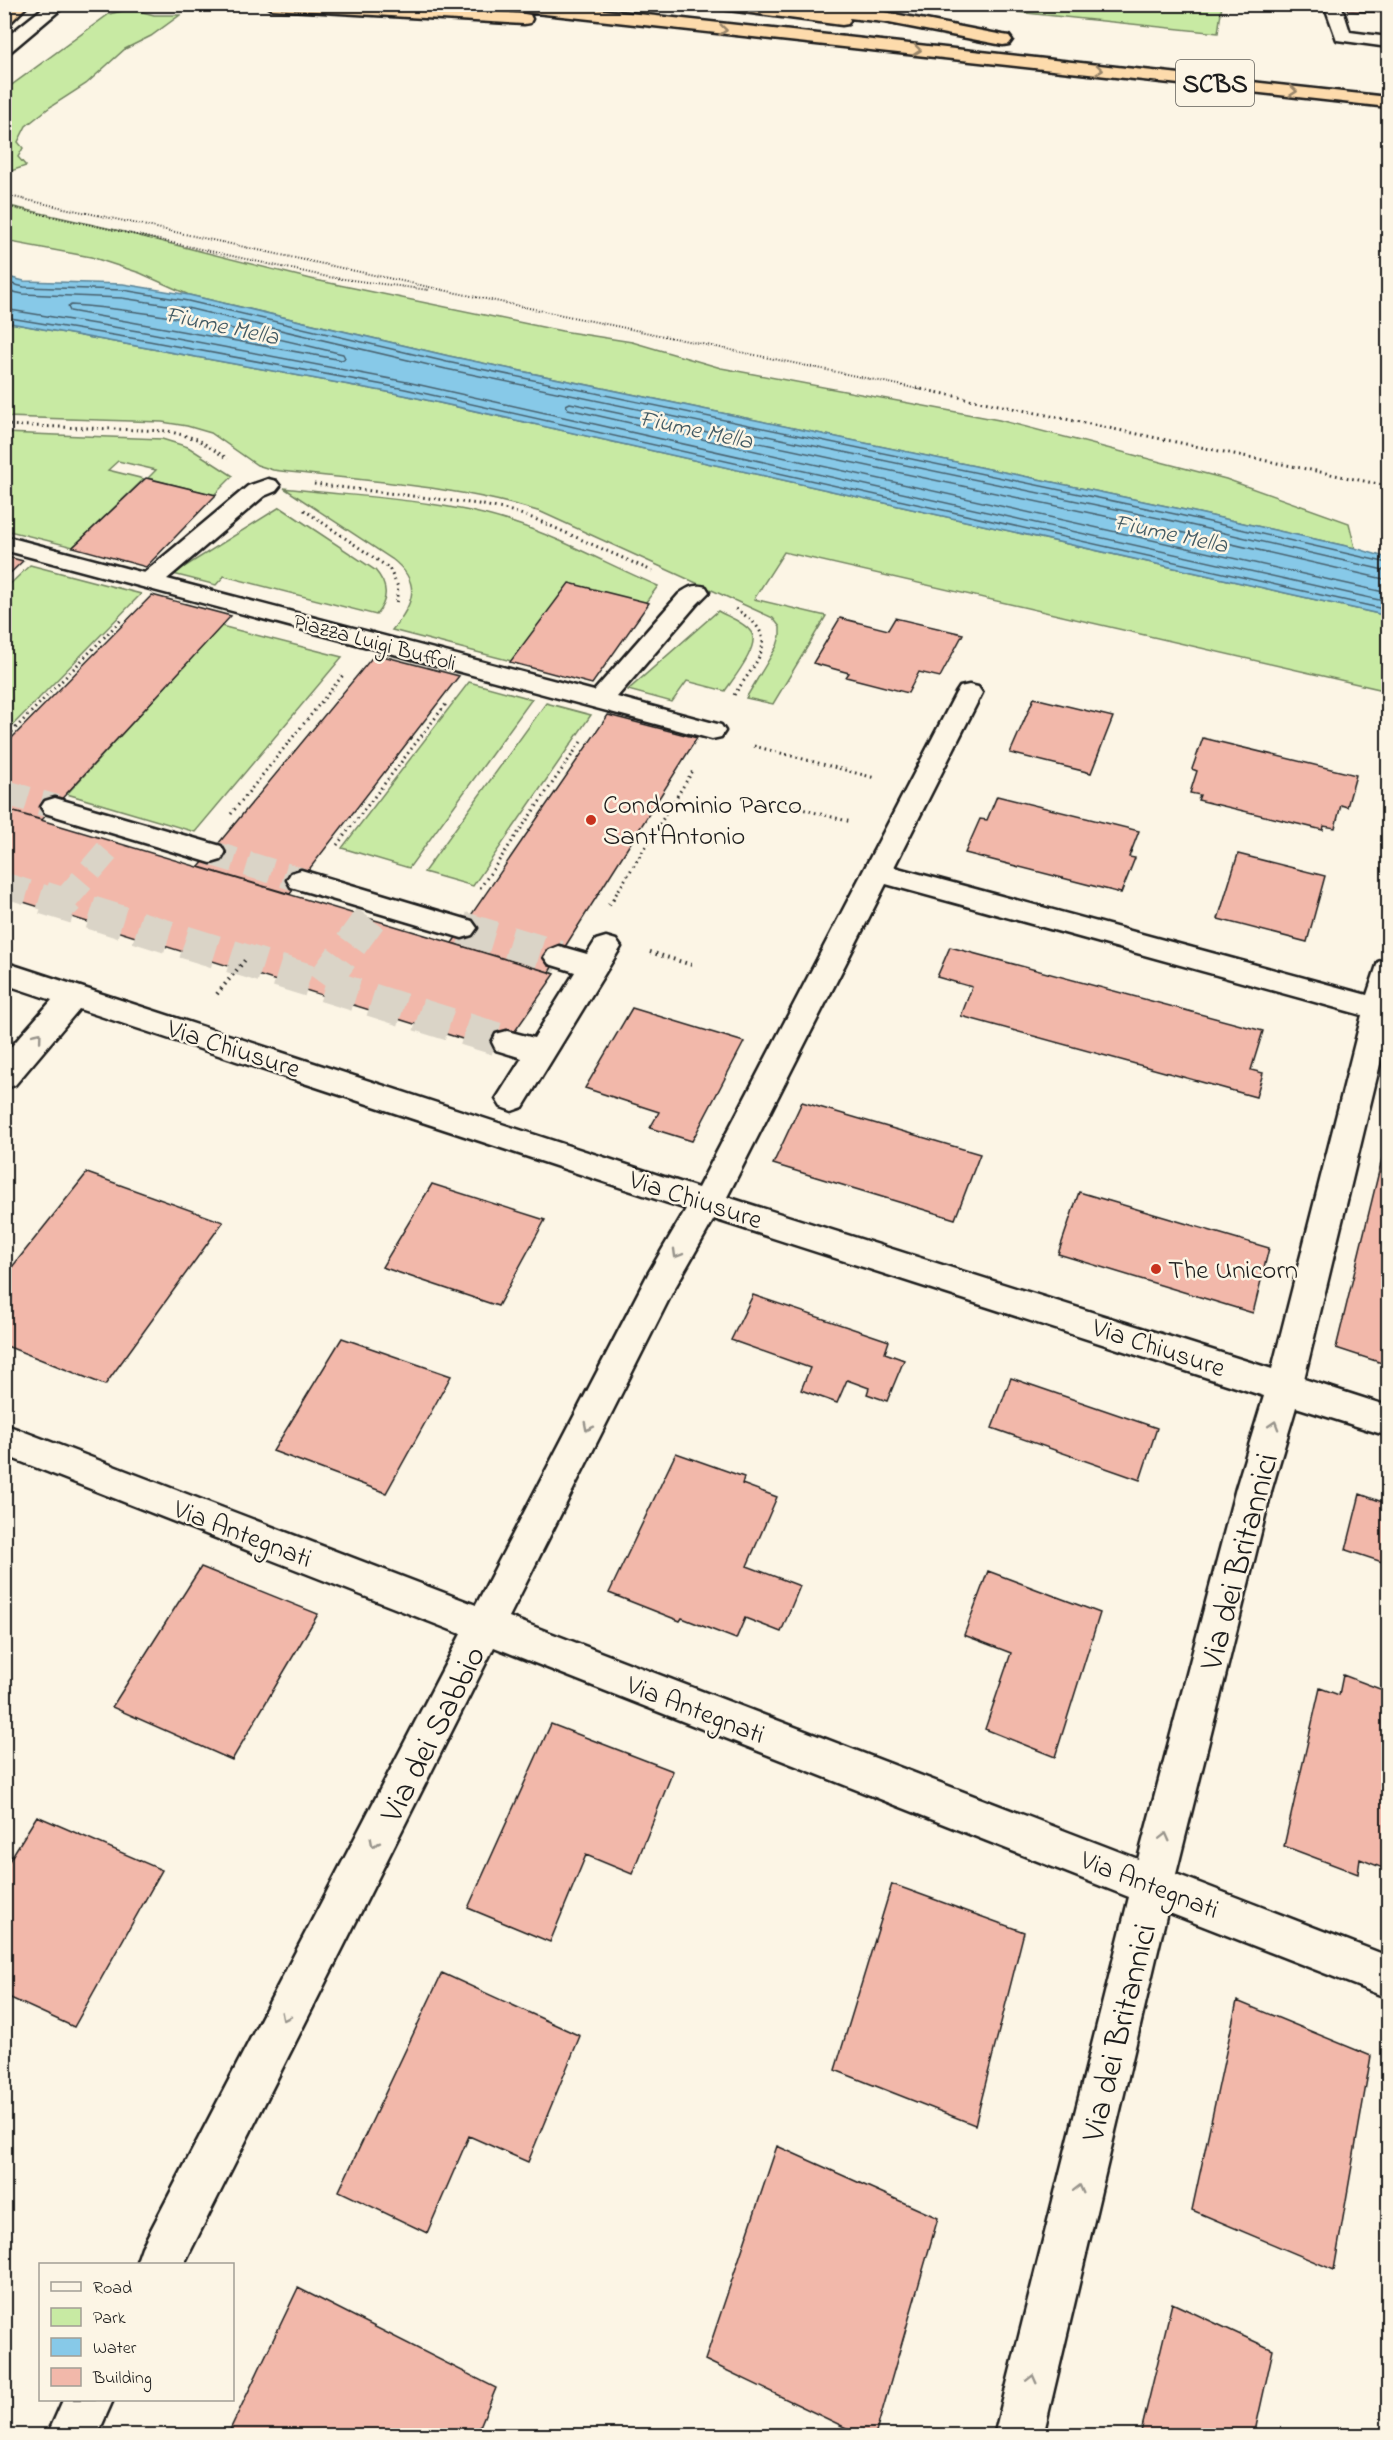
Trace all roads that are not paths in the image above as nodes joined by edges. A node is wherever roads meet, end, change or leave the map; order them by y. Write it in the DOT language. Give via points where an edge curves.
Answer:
graph roads {
  1 [pos="59,4"];
  2 [pos="272,4"];
  3 [pos="498,4"];
  4 [pos="721,4"];
  5 [pos="790,4"];
  6 [pos="1332,4"];
  7 [pos="684,26"];
  8 [pos="1389,42"];
  9 [pos="4,48"];
  10 [pos="1090,52"];
  11 [pos="1389,85"];
  12 [pos="1389,102"];
  13 [pos="268,486"];
  14 [pos="4,543"];
  15 [pos="153,582"];
  16 [pos="697,592"];
  17 [pos="969,693"];
  18 [pos="604,702"];
  19 [pos="713,733"];
  20 [pos="55,807"];
  21 [pos="206,852"];
  22 [pos="876,872"];
  23 [pos="301,880"];
  24 [pos="462,927"];
  25 [pos="559,957"];
  26 [pos="1389,970"];
  27 [pos="4,974"];
  28 [pos="72,996"];
  29 [pos="1379,1009"];
  30 [pos="507,1042"];
  31 [pos="541,1052"];
  32 [pos="4,1077"];
  33 [pos="512,1099"];
  34 [pos="706,1203"];
  35 [pos="1286,1387"];
  36 [pos="1389,1421"];
  37 [pos="4,1439"];
  38 [pos="485,1627"];
  39 [pos="1154,1886"];
  40 [pos="1389,1977"];
  41 [pos="160,2263"];
  42 [pos="89,2401"];
  43 [pos="71,2436"];
  44 [pos="1018,2436"];
  1 -- 9 [label="street"];
  2 -- 7 [label="highway"];
  3 -- 7 [label="highway, SCBS"];
  4 -- 5 [label="highway" via="1020,43"];
  6 -- 8 [label="street" via="1343,36"];
  7 -- 12 [label="highway, SCBS, one-way"];
  10 -- 11 [label="highway, SCBS"];
  13 -- 15 [label="street" via="256,491"];
  14 -- 15 [label="street, Piazza Luigi Buffoli"];
  15 -- 18 [label="street, Piazza Luigi Buffoli"];
  16 -- 18 [label="street" via="676,612"];
  17 -- 22 [label="street, Via dei Sabbio"];
  18 -- 19 [label="street, Piazza Luigi Buffoli"];
  20 -- 21 [label="street" via="122,835"];
  22 -- 29 [label="street"];
  22 -- 34 [label="street, Via dei Sabbio" via="728,1167"];
  23 -- 24 [label="street" via="376,911"];
  25 -- 31 [label="street" via="599,956"];
  26 -- 29 [label="street, Via dei Britannici"];
  27 -- 28 [label="street, Via Chiusure"];
  32 -- 28 [label="street, one-way"];
  28 -- 34 [label="street, Via Chiusure"];
  29 -- 35 [label="street, Via dei Britannici"];
  30 -- 31 [label="street"];
  31 -- 33 [label="street"];
  34 -- 35 [label="street, Via Chiusure"];
  34 -- 38 [label="street, Via dei Sabbio, one-way" via="661,1282"];
  35 -- 36 [label="street, Via Chiusure"];
  39 -- 35 [label="street, Via dei Britannici, one-way" via="1254,1488"];
  37 -- 38 [label="street, Via Antegnati"];
  38 -- 39 [label="street, Via Antegnati"];
  38 -- 41 [label="street, Via dei Sabbio, one-way"];
  39 -- 40 [label="street, Via Antegnati"];
  44 -- 39 [label="street, Via dei Britannici, one-way"];
  42 -- 43 [label="street"];
}
